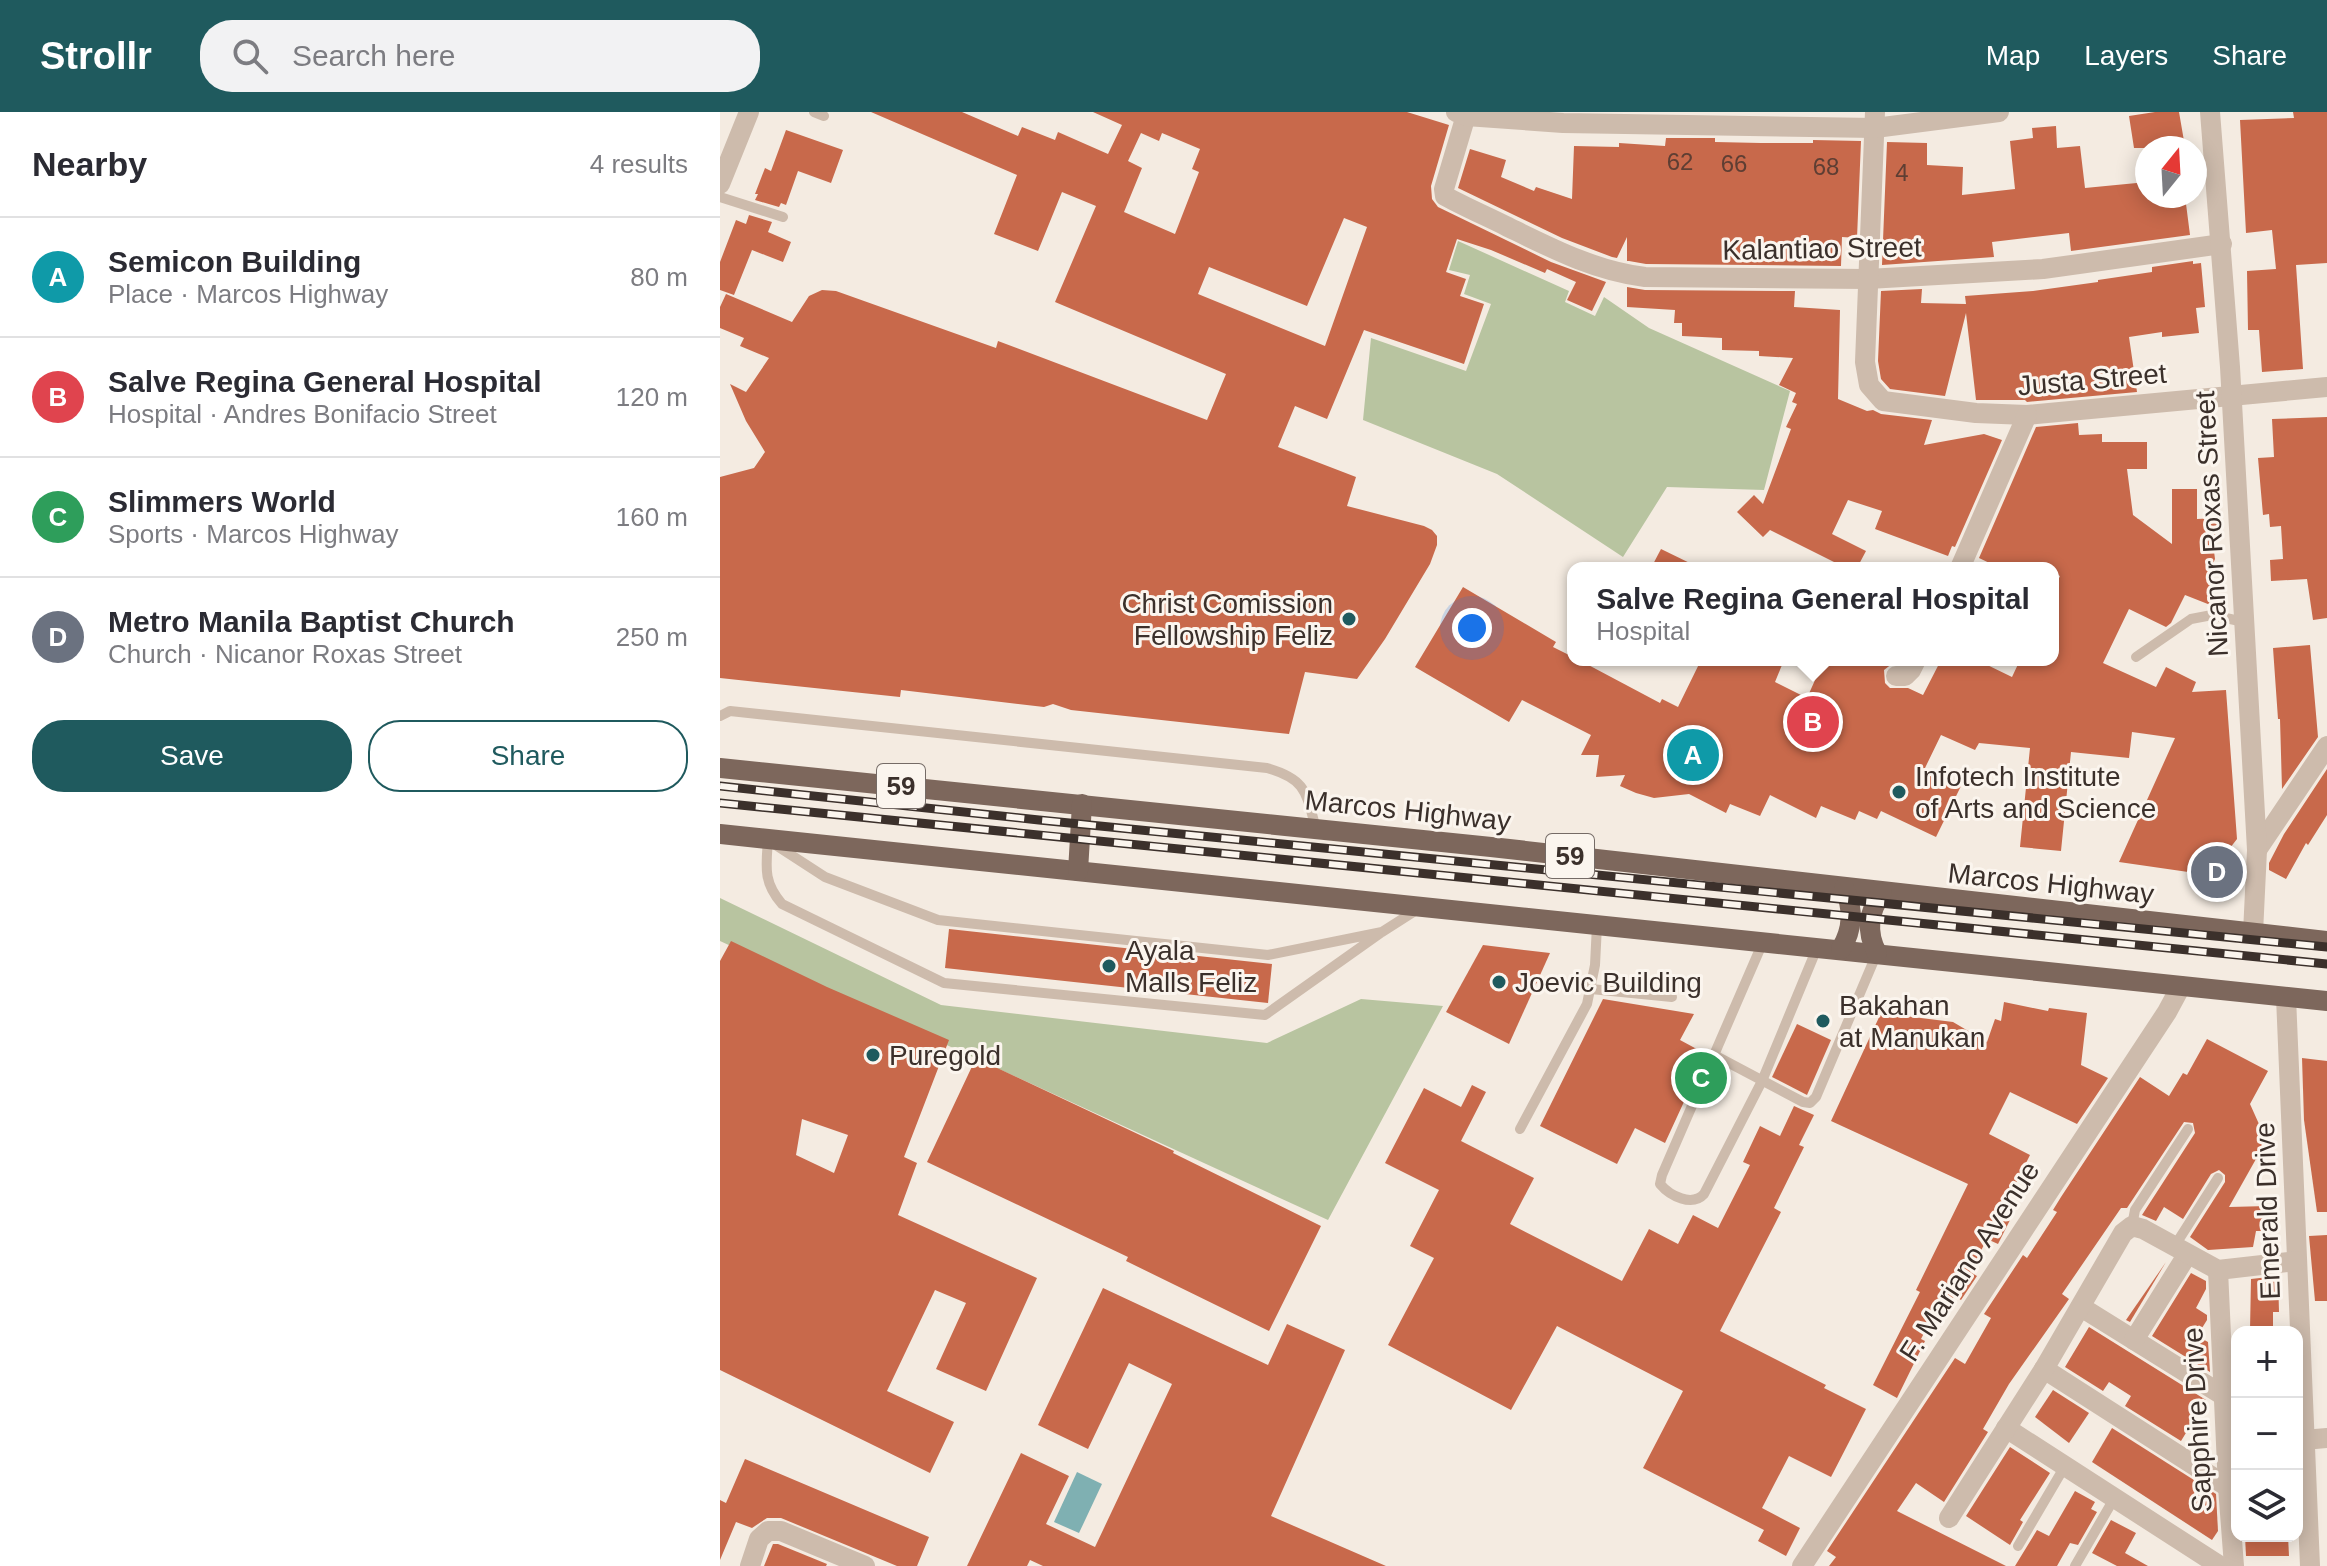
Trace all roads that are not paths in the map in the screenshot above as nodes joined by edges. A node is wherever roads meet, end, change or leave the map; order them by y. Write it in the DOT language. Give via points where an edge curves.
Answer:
graph roads {
  1 [pos="749,112"];
  2 [pos="1999,112"];
  3 [pos="2210,112"];
  4 [pos="1463,113"];
  5 [pos="1744,119"];
  6 [pos="1875,120"];
  7 [pos="720,184"];
  8 [pos="720,197"];
  9 [pos="783,217"];
  10 [pos="2222,244"];
  11 [pos="1868,279"];
  12 [pos="2327,387"];
  13 [pos="2232,394"];
  14 [pos="2027,415"];
  15 [pos="1963,562"];
  16 [pos="2244,622"];
  17 [pos="2136,657"];
  18 [pos="1912,666"];
  19 [pos="1896,676"];
  20 [pos="720,716"];
  21 [pos="2327,746"];
  22 [pos="720,768"];
  23 [pos="1082,804"];
  24 [pos="1316,829"];
  25 [pos="720,834"];
  26 [pos="768,840"];
  27 [pos="2257,850"];
  28 [pos="1078,871"];
  29 [pos="1844,888"];
  30 [pos="1882,893"];
  31 [pos="1423,906"];
  32 [pos="1597,925"];
  33 [pos="1382,932"];
  34 [pos="2253,933"];
  35 [pos="2327,941"];
  36 [pos="1763,942"];
  37 [pos="1817,948"];
  38 [pos="1841,949"];
  39 [pos="1877,953"];
  40 [pos="2181,986"];
  41 [pos="1591,989"];
  42 [pos="1672,997"];
  43 [pos="2286,997"];
  44 [pos="2327,1001"];
  45 [pos="1714,1055"];
  46 [pos="1762,1081"];
  47 [pos="1520,1129"];
  48 [pos="2188,1129"];
  49 [pos="2218,1178"];
  50 [pos="2132,1226"];
  51 [pos="2181,1251"];
  52 [pos="2297,1261"];
  53 [pos="2218,1270"];
  54 [pos="2081,1307"];
  55 [pos="2134,1340"];
  56 [pos="2044,1369"];
  57 [pos="2224,1396"];
  58 [pos="2006,1428"];
  59 [pos="2327,1438"];
  60 [pos="2304,1440"];
  61 [pos="2065,1466"];
  62 [pos="2228,1487"];
  63 [pos="2115,1497"];
  64 [pos="1949,1518"];
  65 [pos="2018,1546"];
  66 [pos="750,1566"];
  67 [pos="865,1566"];
  68 [pos="1802,1566"];
  69 [pos="2075,1566"];
  70 [pos="2220,1566"];
  71 [pos="2234,1566"];
  72 [pos="2310,1566"];
  1 -- 7 [label="street"];
  2 -- 6 [label="street"];
  3 -- 10 [label="street, Nicanor Roxas Street"];
  4 -- 5 [label="street" via="1563,123"];
  4 -- 11 [label="street, Kalantiao Street" via="1445,196 1601,269 1645,277"];
  5 -- 6 [label="street"];
  6 -- 11 [label="street"];
  8 -- 9 [label="lane"];
  10 -- 11 [label="street, Kalantiao Street" via="2043,269"];
  10 -- 13 [label="street, Nicanor Roxas Street"];
  11 -- 14 [label="street, Justa Street" via="1865,362 1869,385 1883,401"];
  12 -- 13 [label="street, Justa Street"];
  13 -- 14 [label="street, Justa Street"];
  13 -- 16 [label="street, Nicanor Roxas Street"];
  14 -- 15 [label="street"];
  16 -- 17 [label="lane" via="2212,615 2191,619"];
  16 -- 27 [label="street, Nicanor Roxas Street"];
  18 -- 19 [label="street" via="1905,676"];
  20 -- 24 [label="lane" via="730,711 1267,768 1287,773 1305,789"];
  21 -- 27 [label="street"];
  22 -- 23 [label="main road, Marcos Highway / 59"];
  23 -- 24 [label="main road, Marcos Highway / 59"];
  23 -- 28 [label="main road"];
  24 -- 29 [label="main road, Marcos Highway / 59"];
  25 -- 26 [label="main road, 59"];
  26 -- 28 [label="main road, 59"];
  26 -- 33 [label="lane" via="825,877 938,920 1268,955"];
  26 -- 33 [label="lane" via="770,890 782,904 944,983 1265,1015"];
  27 -- 34 [label="street, Nicanor Roxas Street"];
  28 -- 31 [label="main road, 59"];
  29 -- 30 [label="main road, Marcos Highway / 59"];
  29 -- 38 [label="main road" via="1851,920"];
  30 -- 34 [label="main road, Marcos Highway / 59"];
  30 -- 39 [label="main road" via="1869,922"];
  31 -- 32 [label="main road, 59"];
  31 -- 33 [label="lane"];
  32 -- 36 [label="main road, 59"];
  32 -- 41 [label="lane"];
  34 -- 35 [label="main road, Marcos Highway / 59"];
  36 -- 37 [label="main road, 59"];
  36 -- 45 [label="lane"];
  37 -- 38 [label="main road, 59"];
  37 -- 46 [label="lane"];
  38 -- 39 [label="main road, 59"];
  39 -- 40 [label="main road, 59"];
  39 -- 46 [label="lane" via="1816,1097 1803,1102"];
  40 -- 43 [label="main road, 59"];
  40 -- 68 [label="street, F. Mariano Avenue"];
  41 -- 42 [label="lane"];
  41 -- 47 [label="lane"];
  43 -- 44 [label="main road, 59"];
  43 -- 52 [label="street, Emerald Drive"];
  45 -- 46 [label="lane"];
  45 -- 46 [label="lane" via="1662,1175 1665,1190 1692,1201 1704,1194"];
  48 -- 50 [label="lane" via="2135,1210"];
  49 -- 51 [label="lane"];
  50 -- 51 [label="street"];
  50 -- 54 [label="street"];
  51 -- 53 [label="street"];
  51 -- 55 [label="street"];
  52 -- 53 [label="street"];
  52 -- 60 [label="street, Emerald Drive"];
  53 -- 57 [label="street, Sapphire Drive"];
  54 -- 55 [label="street"];
  54 -- 56 [label="street"];
  55 -- 57 [label="street"];
  56 -- 58 [label="street"];
  56 -- 62 [label="street"];
  57 -- 62 [label="street, Sapphire Drive"];
  58 -- 61 [label="street"];
  58 -- 64 [label="street"];
  59 -- 60 [label="street"];
  60 -- 72 [label="street, Emerald Drive"];
  61 -- 63 [label="street"];
  61 -- 65 [label="lane"];
  62 -- 71 [label="street, Sapphire Drive"];
  63 -- 69 [label="lane"];
  63 -- 70 [label="street"];
  66 -- 67 [label="street" via="759,1539 768,1531 781,1531"];
}
